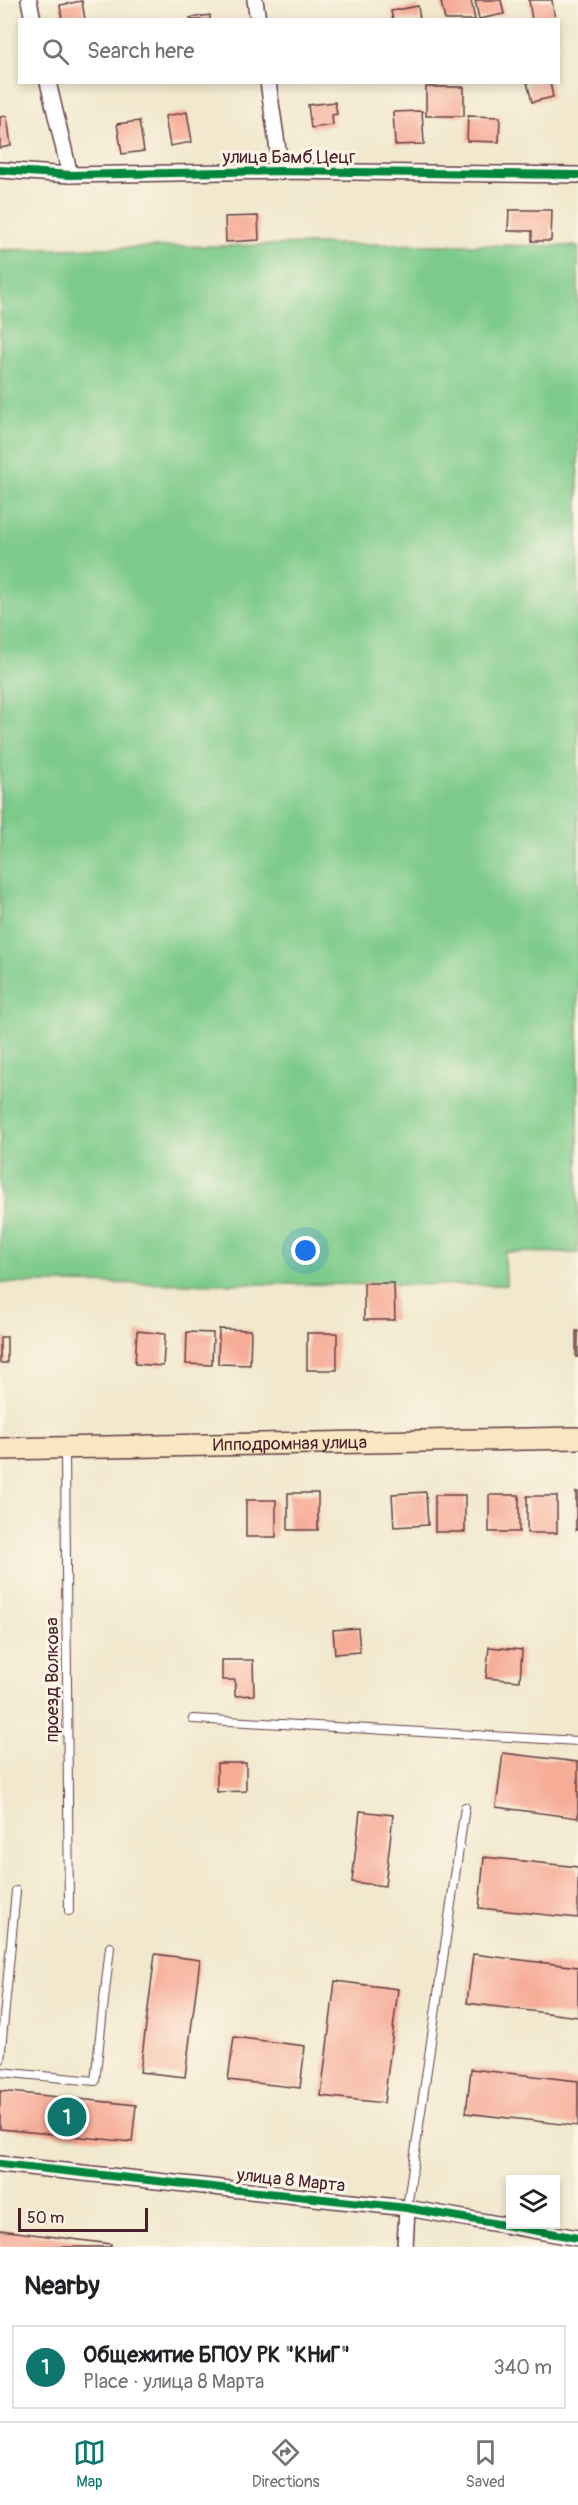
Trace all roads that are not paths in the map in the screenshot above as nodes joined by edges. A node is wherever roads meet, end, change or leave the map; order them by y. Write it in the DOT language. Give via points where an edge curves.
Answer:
graph roads {
  1 [pos="28,0"];
  2 [pos="256,0"];
  3 [pos="32,18"];
  4 [pos="258,18"];
  5 [pos="48,84"];
  6 [pos="268,84"];
  7 [pos="0,170"];
  8 [pos="281,171"];
  9 [pos="70,175"];
  10 [pos="578,175"];
  11 [pos="578,1438"];
  12 [pos="65,1448"];
  13 [pos="0,1449"];
  14 [pos="193,1719"];
  15 [pos="578,1741"];
  16 [pos="465,1807"];
  17 [pos="16,1891"];
  18 [pos="69,1911"];
  19 [pos="110,1947"];
  20 [pos="0,2060"];
  21 [pos="0,2072"];
  22 [pos="0,2163"];
  23 [pos="407,2208"];
  24 [pos="578,2238"];
  25 [pos="405,2247"];
  1 -- 3 [label="street"];
  2 -- 4 [label="street"];
  5 -- 9 [label="street"];
  6 -- 8 [label="street"];
  7 -- 9 [label="street, улица Бамб Цецг"];
  8 -- 9 [label="street, улица Бамб Цецг"];
  8 -- 10 [label="street, улица Бамб Цецг"];
  11 -- 12 [label="main road, Ипподромная улица"];
  12 -- 13 [label="main road, Ипподромная улица"];
  12 -- 18 [label="lane, проезд Волкова"];
  14 -- 15 [label="lane"];
  16 -- 23 [label="lane"];
  17 -- 20 [label="lane"];
  19 -- 21 [label="lane" via="94,2081"];
  22 -- 23 [label="street, улица 8 Марта"];
  23 -- 24 [label="street, улица 8 Марта"];
  23 -- 25 [label="street"];
}
